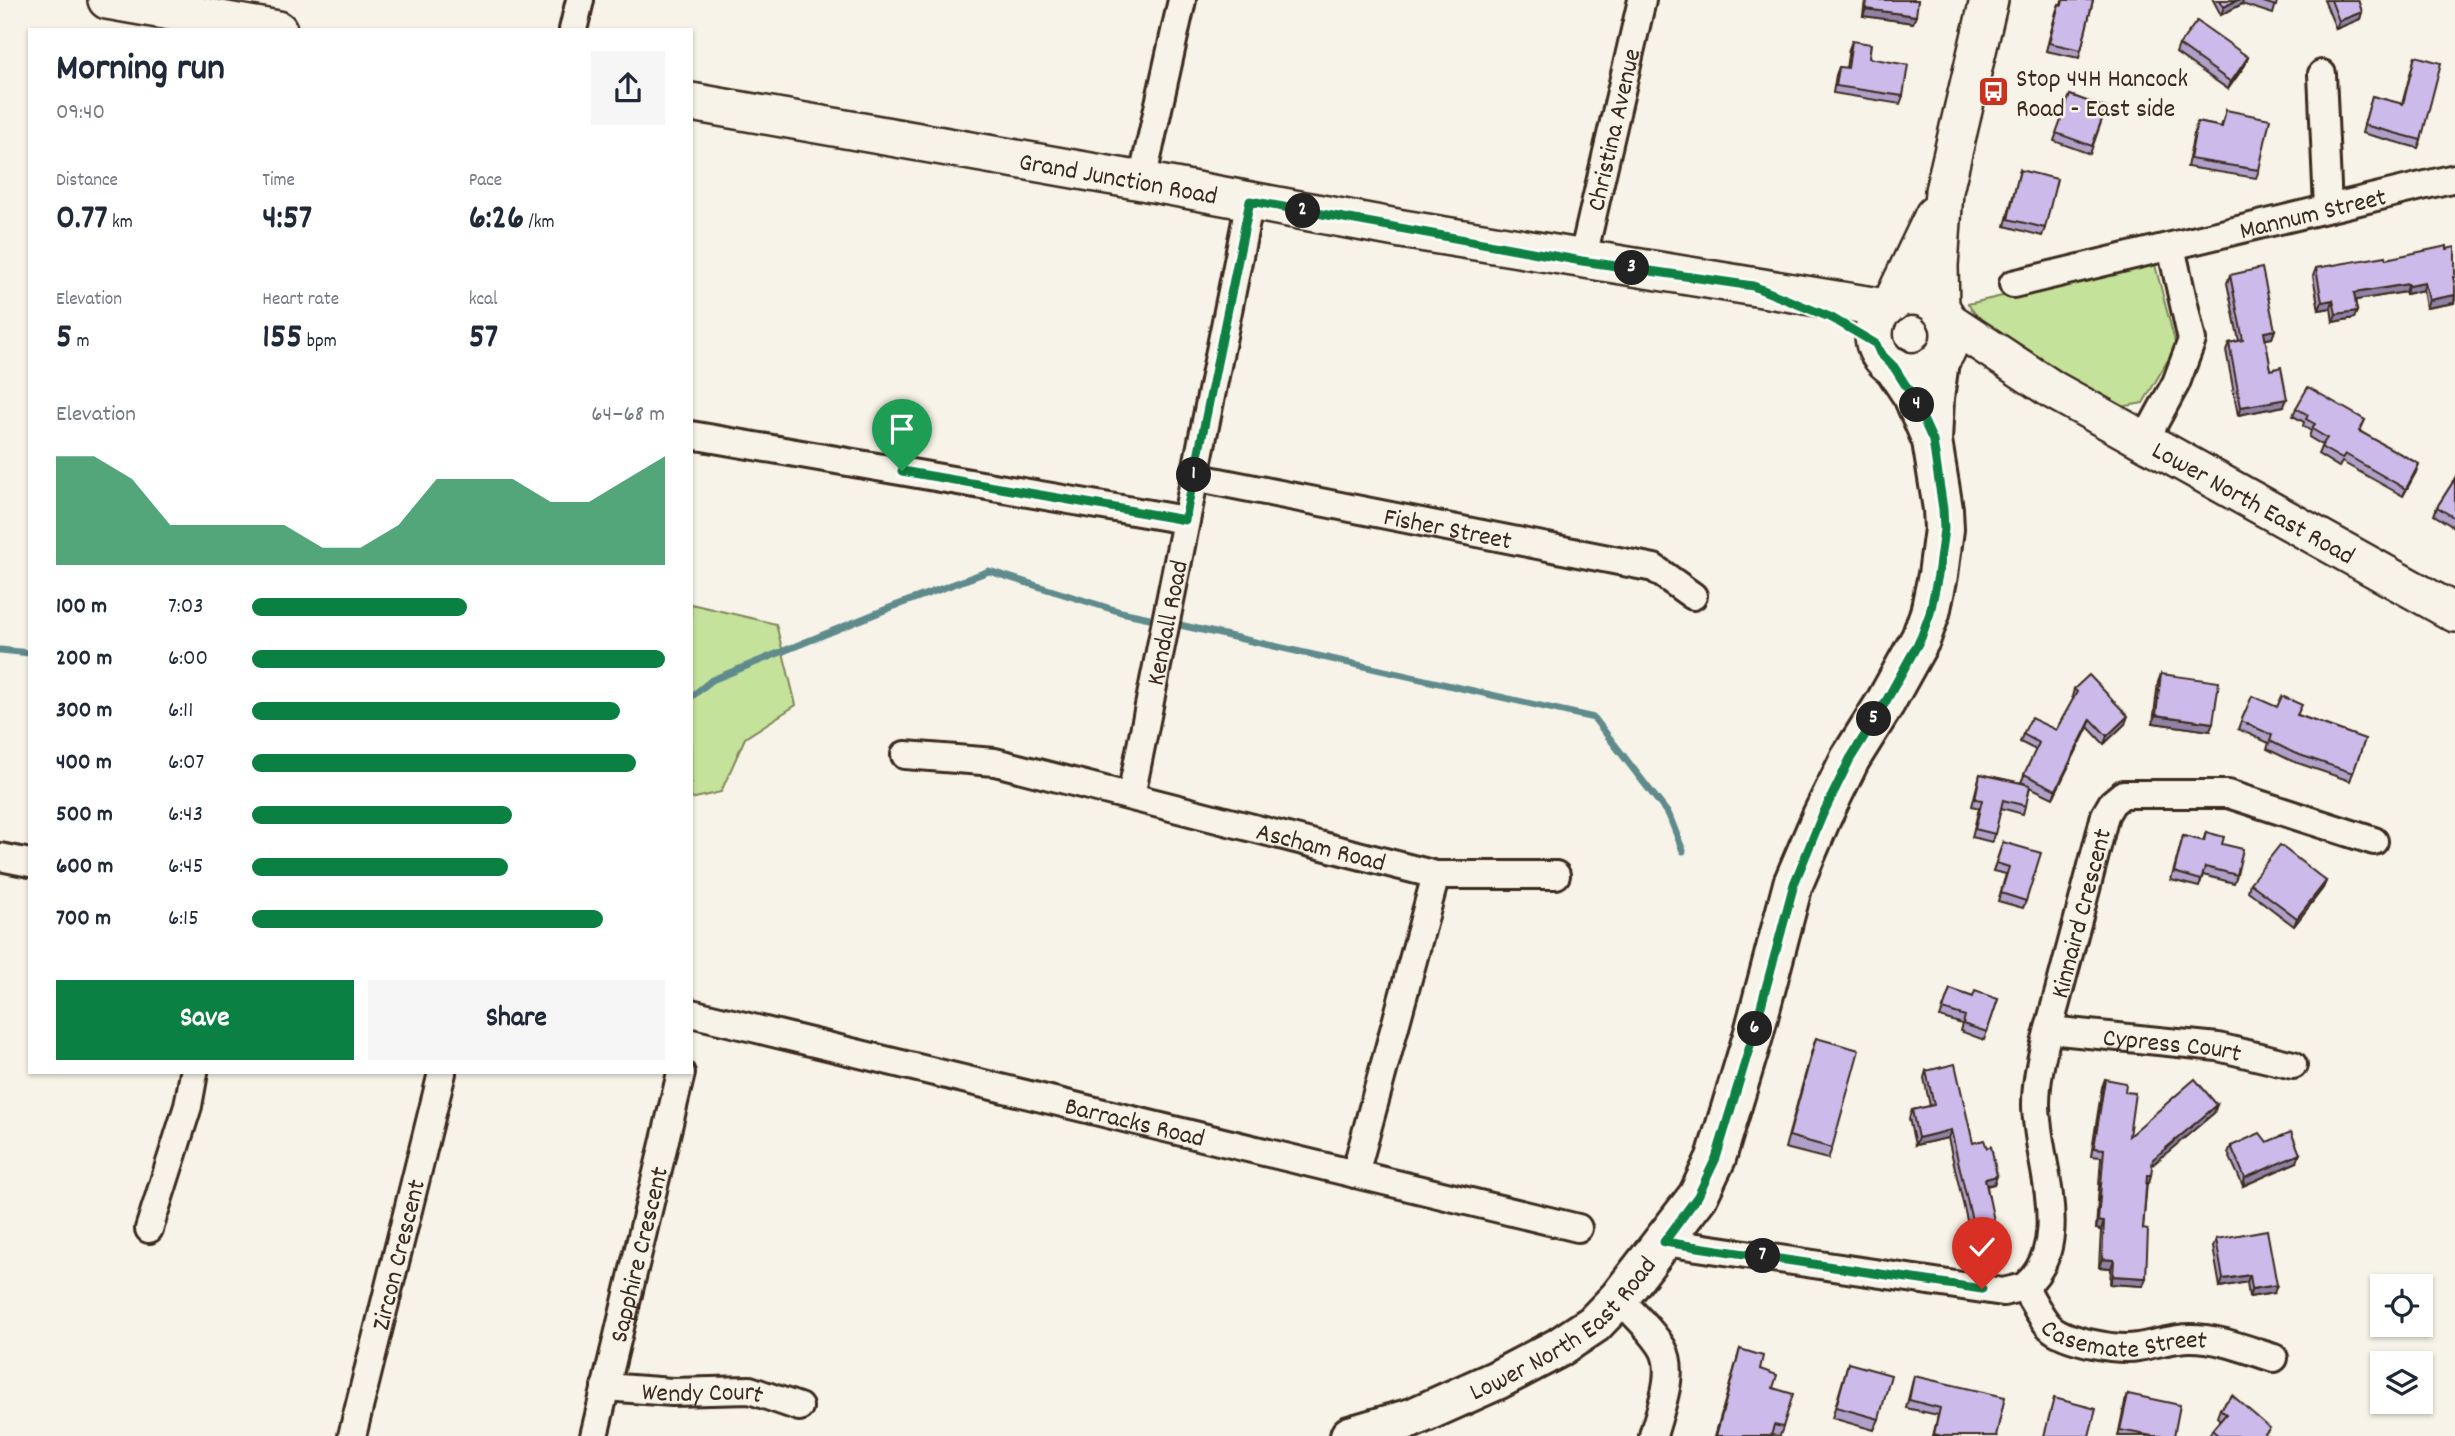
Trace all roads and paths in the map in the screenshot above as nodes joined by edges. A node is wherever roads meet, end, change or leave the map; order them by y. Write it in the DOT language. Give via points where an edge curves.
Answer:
graph roads {
  1 [pos="107,0"];
  2 [pos="580,0"];
  3 [pos="1182,0"];
  4 [pos="1642,0"];
  5 [pos="1989,0"];
  6 [pos="267,28"];
  7 [pos="573,28"];
  8 [pos="2322,74"];
  9 [pos="693,102"];
  10 [pos="2455,178"];
  11 [pos="1142,181"];
  12 [pos="1944,191"];
  13 [pos="1250,201"];
  14 [pos="2328,208"];
  15 [pos="2171,247"];
  16 [pos="1582,261"];
  17 [pos="2012,284"];
  18 [pos="1753,286"];
  19 [pos="1888,305"];
  20 [pos="1944,314"];
  21 [pos="1885,355"];
  22 [pos="1941,359"];
  23 [pos="2053,390"];
  24 [pos="693,435"];
  25 [pos="2145,440"];
  26 [pos="1933,441"];
  27 [pos="1194,477"];
  28 [pos="1185,520"];
  29 [pos="1693,596"];
  30 [pos="2455,613"];
  31 [pos="905,755"];
  32 [pos="1131,796"];
  33 [pos="2374,841"];
  34 [pos="0,857"];
  35 [pos="28,863"];
  36 [pos="1436,875"];
  37 [pos="1556,875"];
  38 [pos="693,1020"];
  39 [pos="2049,1030"];
  40 [pos="2293,1065"];
  41 [pos="194,1074"];
  42 [pos="442,1074"];
  43 [pos="681,1074"];
  44 [pos="1355,1174"];
  45 [pos="1578,1228"];
  46 [pos="149,1229"];
  47 [pos="1664,1242"];
  48 [pos="2024,1287"];
  49 [pos="1619,1298"];
  50 [pos="2274,1358"];
  51 [pos="605,1387"];
  52 [pos="799,1407"];
  53 [pos="352,1436"];
  54 [pos="594,1436"];
  55 [pos="1350,1436"];
  56 [pos="1653,1436"];
  1 -- 6 [label="main road"];
  2 -- 7 [label="street"];
  3 -- 11 [label="street"];
  4 -- 16 [label="street, Christina Avenue"];
  5 -- 12 [label="main road"];
  8 -- 14 [label="street"];
  9 -- 11 [label="main road, Grand Junction Road"];
  10 -- 14 [label="street, Mannum Street"];
  11 -- 13 [label="main road, Grand Junction Road"];
  12 -- 19 [label="main road" via="1917,254"];
  12 -- 20 [label="main road" via="1939,259"];
  13 -- 16 [label="main road, Grand Junction Road"];
  13 -- 27 [label="street, Kendall Road"];
  14 -- 15 [label="street, Mannum Street"];
  15 -- 17 [label="street, Mannum Street"];
  15 -- 25 [label="street" via="2192,340 2176,383"];
  16 -- 18 [label="main road, Grand Junction Road"];
  18 -- 19 [label="main road, Grand Junction Road"];
  18 -- 21 [label="main road, Grand Junction Road" via="1832,318"];
  19 -- 20 [label="main road" via="1917,297"];
  19 -- 21 [label="main road" via="1876,325"];
  20 -- 22 [label="main road" via="1950,335"];
  20 -- 23 [label="main road, Lower North East Road"];
  21 -- 22 [label="main road" via="1913,372"];
  21 -- 26 [label="main road, Lower North East Road" via="1913,397"];
  22 -- 23 [label="main road, Lower North East Road" via="1973,359"];
  22 -- 26 [label="main road, Lower North East Road"];
  23 -- 25 [label="main road, Lower North East Road"];
  24 -- 28 [label="street"];
  25 -- 30 [label="main road, Lower North East Road"];
  26 -- 47 [label="main road, Lower North East Road" via="1944,529 1930,613 1921,638 1822,816 1794,884 1716,1158 1698,1196"];
  27 -- 28 [label="street, Kendall Road"];
  27 -- 29 [label="street, Fisher Street" via="1654,568"];
  28 -- 32 [label="street, Kendall Road"];
  31 -- 32 [label="street, Ascham Road" via="995,762"];
  32 -- 36 [label="street, Ascham Road"];
  33 -- 39 [label="street, Kinnaird Crescent" via="2228,794 2123,794 2105,815"];
  34 -- 35 [label="street"];
  36 -- 37 [label="street, Ascham Road"];
  36 -- 44 [label="street"];
  38 -- 44 [label="street, Barracks Road"];
  39 -- 40 [label="street, Cypress Court" via="2218,1046"];
  39 -- 48 [label="street, Kinnaird Crescent" via="2036,1105 2051,1214 2049,1240 2036,1276"];
  41 -- 46 [label="street"];
  42 -- 53 [label="street, Zircon Crescent"];
  43 -- 51 [label="street, Sapphire Crescent"];
  44 -- 45 [label="street, Barracks Road"];
  47 -- 48 [label="street, Casemate Street" via="2003,1292"];
  47 -- 49 [label="main road, Lower North East Road"];
  48 -- 50 [label="street, Casemate Street" via="2051,1328 2097,1345 2136,1348 2193,1338"];
  49 -- 55 [label="main road, Lower North East Road" via="1594,1324 1497,1380 1412,1418"];
  49 -- 56 [label="street" via="1664,1350 1665,1384"];
  51 -- 52 [label="street, Wendy Court" via="672,1392 750,1390"];
  51 -- 54 [label="street, Sapphire Crescent"];
}
